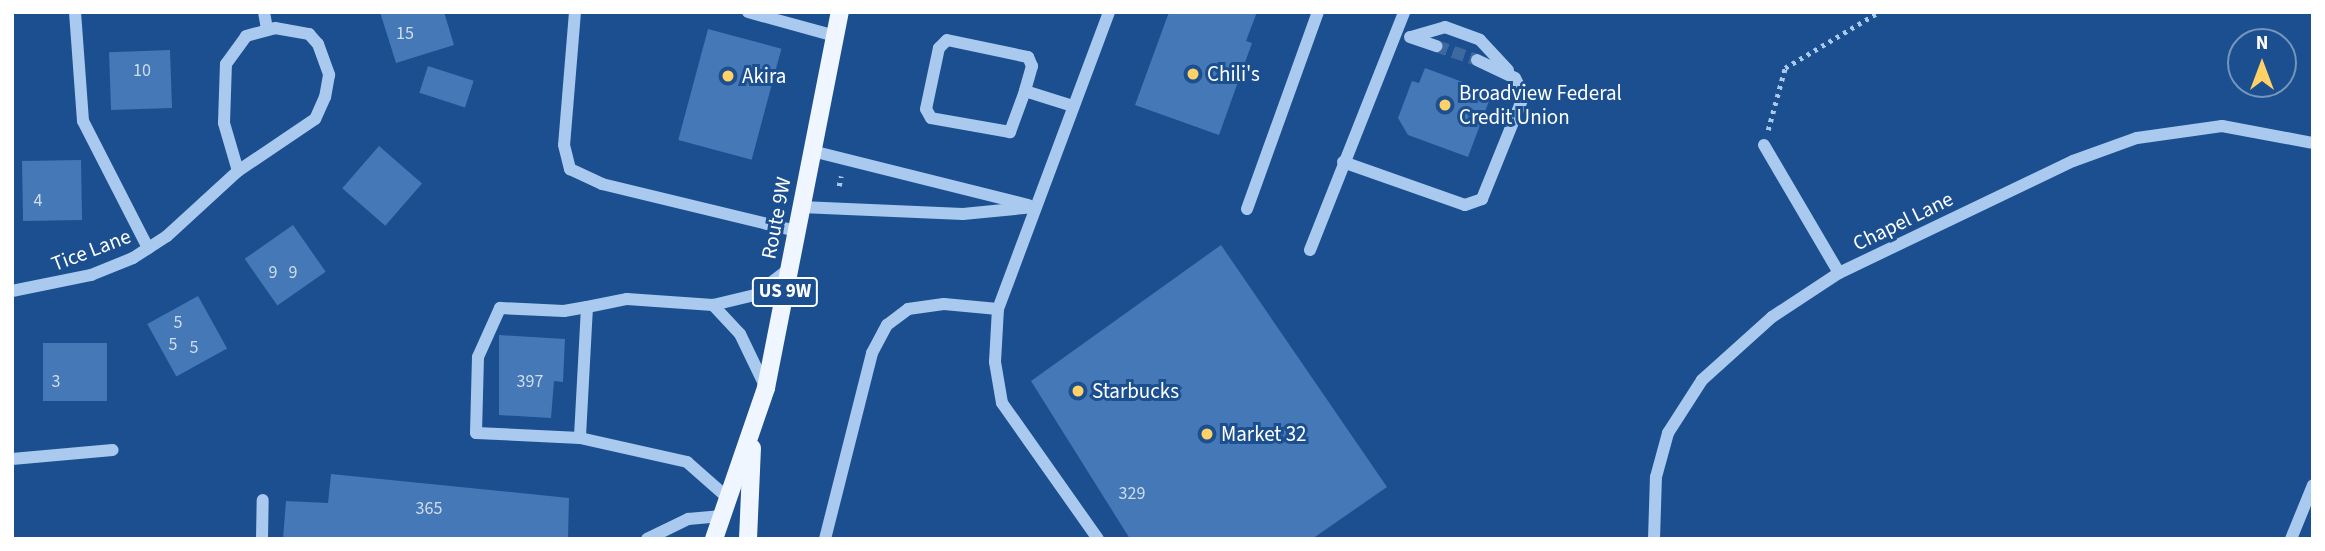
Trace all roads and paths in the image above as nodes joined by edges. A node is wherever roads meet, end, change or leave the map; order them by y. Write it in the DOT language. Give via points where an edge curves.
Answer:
graph roads {
  1 [pos="75,12"];
  2 [pos="264,12"];
  3 [pos="575,12"];
  4 [pos="748,12"];
  5 [pos="840,12"];
  6 [pos="1109,12"];
  7 [pos="1318,12"];
  8 [pos="1404,12"];
  9 [pos="1879,12"];
  10 [pos="267,29"];
  11 [pos="1395,32"];
  12 [pos="835,36"];
  13 [pos="1411,37"];
  14 [pos="1436,46"];
  15 [pos="1477,60"];
  16 [pos="1515,78"];
  17 [pos="1025,91"];
  18 [pos="1073,106"];
  19 [pos="2313,144"];
  20 [pos="1764,145"];
  21 [pos="812,151"];
  22 [pos="1343,162"];
  23 [pos="238,171"];
  24 [pos="841,176"];
  25 [pos="839,186"];
  26 [pos="801,207"];
  27 [pos="1035,207"];
  28 [pos="1247,209"];
  29 [pos="797,231"];
  30 [pos="148,248"];
  31 [pos="1310,250"];
  32 [pos="790,268"];
  33 [pos="1839,273"];
  34 [pos="12,292"];
  35 [pos="713,304"];
  36 [pos="587,307"];
  37 [pos="998,309"];
  38 [pos="766,388"];
  39 [pos="753,431"];
  40 [pos="580,438"];
  41 [pos="113,450"];
  42 [pos="12,459"];
  43 [pos="2313,485"];
  44 [pos="729,499"];
  45 [pos="263,500"];
  46 [pos="722,516"];
  47 [pos="262,539"];
  48 [pos="647,539"];
  49 [pos="714,539"];
  50 [pos="748,539"];
  51 [pos="825,539"];
  52 [pos="1098,539"];
  53 [pos="1654,539"];
  54 [pos="2291,539"];
  1 -- 30 [label="street" via="83,121"];
  2 -- 10 [label="street"];
  3 -- 29 [label="street" via="564,145 570,169 602,184"];
  4 -- 12 [label="street"];
  5 -- 12 [label="main road, Route 9W / US 9W"];
  6 -- 18 [label="street"];
  7 -- 28 [label="street"];
  8 -- 11 [label="street"];
  9 -- 20 [label="path" via="1785,68"];
  10 -- 23 [label="street" via="246,36 226,64 225,123"];
  10 -- 23 [label="street, Tice Lane" via="296,30 318,44 329,75 325,97 315,119"];
  11 -- 13 [label="street"];
  11 -- 22 [label="street"];
  12 -- 21 [label="main road, Route 9W / US 9W"];
  13 -- 14 [label="street"];
  13 -- 16 [label="street" via="1445,27 1480,40"];
  15 -- 16 [label="street"];
  16 -- 22 [label="street" via="1524,95 1492,185 1482,199 1465,205"];
  17 -- 17 [label="street" via="1032,66 1028,57 947,40 939,48 926,110 931,118 1010,132"];
  17 -- 18 [label="street"];
  18 -- 27 [label="street"];
  19 -- 33 [label="street, Chapel Lane" via="2222,126 2137,138 2073,161"];
  20 -- 33 [label="street"];
  21 -- 26 [label="main road, Route 9W / US 9W"];
  21 -- 27 [label="street"];
  22 -- 31 [label="street"];
  23 -- 30 [label="street, Tice Lane"];
  24 -- 25 [label="path"];
  26 -- 27 [label="street" via="962,214"];
  26 -- 29 [label="main road, Route 9W / US 9W"];
  27 -- 37 [label="street"];
  29 -- 32 [label="main road, Route 9W / US 9W"];
  30 -- 34 [label="street, Tice Lane" via="91,275"];
  32 -- 35 [label="street" via="755,295"];
  32 -- 38 [label="main road, Route 9W / US 9W"];
  33 -- 53 [label="street, Chapel Lane" via="1772,317 1702,380 1668,433 1656,477"];
  35 -- 36 [label="street" via="627,299"];
  35 -- 38 [label="street" via="740,334"];
  36 -- 40 [label="street"];
  36 -- 40 [label="street" via="500,308 485,331 476,379 476,433"];
  37 -- 51 [label="street" via="944,304 908,309 887,325 872,352"];
  37 -- 52 [label="street" via="995,362 1002,403"];
  38 -- 39 [label="main road, Route 9W / US 9W"];
  39 -- 44 [label="main road, Route 9W / US 9W"];
  39 -- 50 [label="main road, Route 9W / US 9W"];
  40 -- 44 [label="street" via="687,462"];
  41 -- 42 [label="street"];
  43 -- 54 [label="street"];
  44 -- 46 [label="main road, Route 9W / US 9W"];
  45 -- 47 [label="street"];
  46 -- 48 [label="street" via="661,528"];
  46 -- 49 [label="main road, Route 9W / US 9W"];
}
